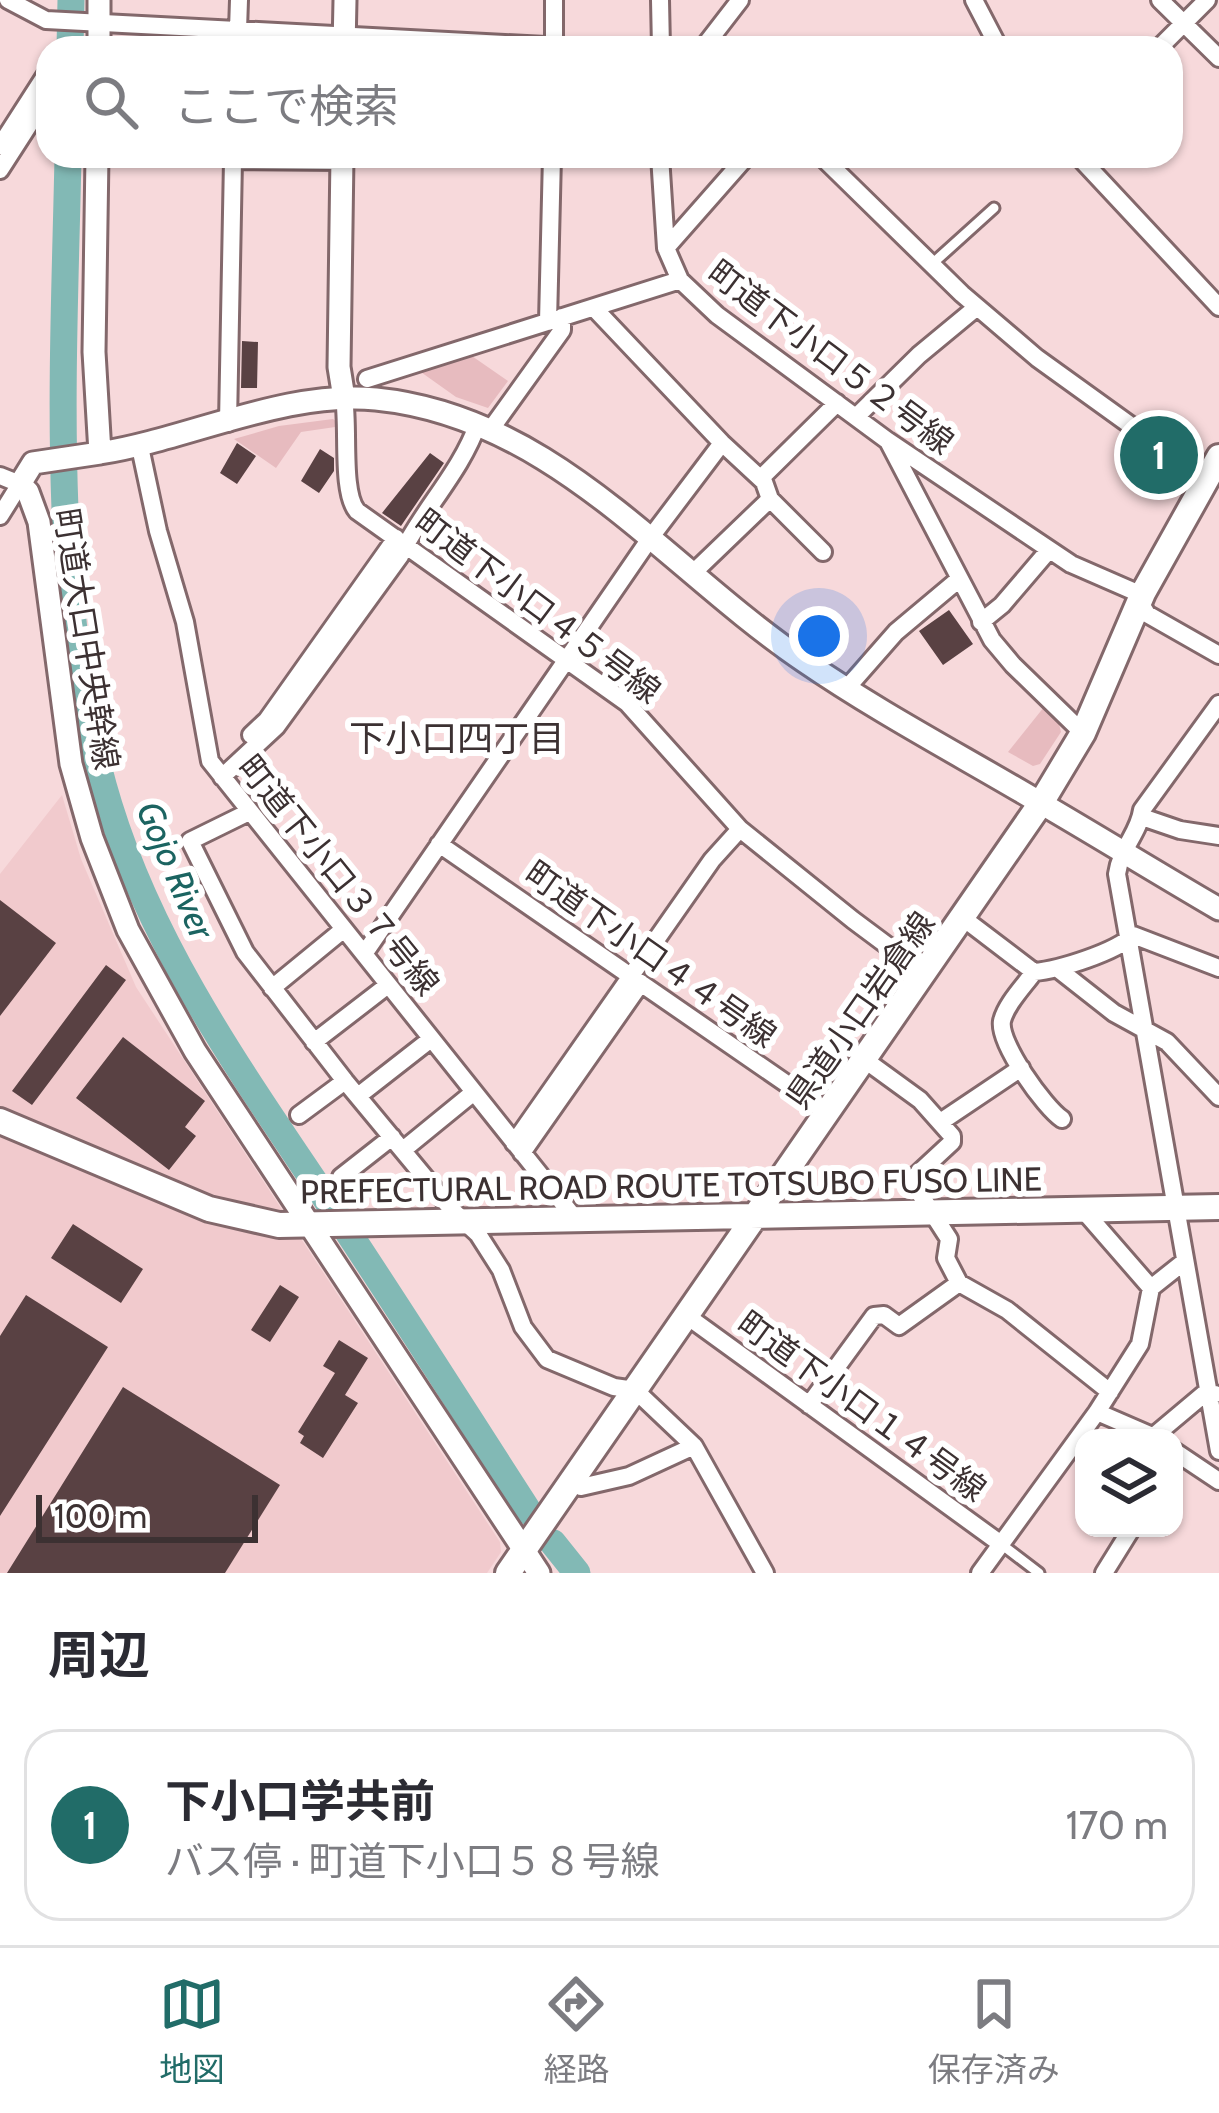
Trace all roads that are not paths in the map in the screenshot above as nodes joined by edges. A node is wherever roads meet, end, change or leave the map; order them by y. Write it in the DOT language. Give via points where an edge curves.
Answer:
graph roads {
  1 [pos="8,0"];
  2 [pos="239,0"];
  3 [pos="345,0"];
  4 [pos="554,0"];
  5 [pos="660,0"];
  6 [pos="740,0"];
  7 [pos="974,0"];
  8 [pos="1160,0"];
  9 [pos="1207,0"];
  10 [pos="96,15"];
  11 [pos="1184,23"];
  12 [pos="238,30"];
  13 [pos="291,36"];
  14 [pos="344,36"];
  15 [pos="554,36"];
  16 [pos="661,36"];
  17 [pos="712,36"];
  18 [pos="993,36"];
  19 [pos="1171,36"];
  20 [pos="1219,58"];
  21 [pos="36,90"];
  22 [pos="36,114"];
  23 [pos="0,146"];
  24 [pos="97,168"];
  25 [pos="232,168"];
  26 [pos="342,168"];
  27 [pos="551,168"];
  28 [pos="661,168"];
  29 [pos="736,168"];
  30 [pos="832,168"];
  31 [pos="1089,168"];
  32 [pos="0,170"];
  33 [pos="994,208"];
  34 [pos="666,248"];
  35 [pos="932,264"];
  36 [pos="680,280"];
  37 [pos="977,307"];
  38 [pos="593,308"];
  39 [pos="1219,308"];
  40 [pos="555,320"];
  41 [pos="367,379"];
  42 [pos="344,398"];
  43 [pos="837,403"];
  44 [pos="856,417"];
  45 [pos="229,423"];
  46 [pos="484,426"];
  47 [pos="888,441"];
  48 [pos="722,443"];
  49 [pos="140,447"];
  50 [pos="93,455"];
  51 [pos="1219,457"];
  52 [pos="761,478"];
  53 [pos="1204,478"];
  54 [pos="10,480"];
  55 [pos="770,499"];
  56 [pos="0,515"];
  57 [pos="651,537"];
  58 [pos="401,541"];
  59 [pos="1049,550"];
  60 [pos="823,552"];
  61 [pos="694,572"];
  62 [pos="958,580"];
  63 [pos="1139,601"];
  64 [pos="980,622"];
  65 [pos="1219,655"];
  66 [pos="567,658"];
  67 [pos="846,689"];
  68 [pos="1219,704"];
  69 [pos="1084,733"];
  70 [pos="219,773"];
  71 [pos="1041,803"];
  72 [pos="249,812"];
  73 [pos="1142,817"];
  74 [pos="740,829"];
  75 [pos="1219,836"];
  76 [pos="440,844"];
  77 [pos="1120,852"];
  78 [pos="1219,909"];
  79 [pos="963,918"];
  80 [pos="344,929"];
  81 [pos="1129,940"];
  82 [pos="364,954"];
  83 [pos="1219,968"];
  84 [pos="1058,969"];
  85 [pos="928,970"];
  86 [pos="1034,972"];
  87 [pos="636,979"];
  88 [pos="388,985"];
  89 [pos="272,988"];
  90 [pos="1147,1032"];
  91 [pos="431,1039"];
  92 [pos="314,1042"];
  93 [pos="865,1060"];
  94 [pos="1021,1069"];
  95 [pos="345,1081"];
  96 [pos="474,1093"];
  97 [pos="358,1096"];
  98 [pos="1219,1097"];
  99 [pos="829,1113"];
  100 [pos="299,1114"];
  101 [pos="1062,1120"];
  102 [pos="0,1121"];
  103 [pos="942,1121"];
  104 [pos="397,1143"];
  105 [pos="518,1148"];
  106 [pos="341,1177"];
  107 [pos="1219,1207"];
  108 [pos="1177,1208"];
  109 [pos="1084,1211"];
  110 [pos="935,1213"];
  111 [pos="756,1218"];
  112 [pos="577,1222"];
  113 [pos="468,1224"];
  114 [pos="318,1227"];
  115 [pos="1185,1261"];
  116 [pos="959,1283"];
  117 [pos="1151,1288"];
  118 [pos="687,1316"];
  119 [pos="635,1390"];
  120 [pos="1109,1392"];
  121 [pos="1214,1393"];
  122 [pos="809,1405"];
  123 [pos="1097,1412"];
  124 [pos="1136,1429"];
  125 [pos="1164,1429"];
  126 [pos="694,1446"];
  127 [pos="1219,1451"];
  128 [pos="1183,1462"];
  129 [pos="572,1481"];
  130 [pos="1219,1481"];
  131 [pos="1126,1537"];
  132 [pos="1001,1544"];
  133 [pos="520,1556"];
  134 [pos="539,1573"];
  135 [pos="765,1573"];
  136 [pos="980,1573"];
  137 [pos="1039,1573"];
  138 [pos="1104,1573"];
  1 -- 10 [label="street" via="49,20"];
  2 -- 12 [label="street"];
  3 -- 14 [label="street"];
  4 -- 15 [label="street"];
  5 -- 16 [label="street"];
  6 -- 17 [label="street"];
  7 -- 18 [label="street"];
  8 -- 11 [label="street"];
  9 -- 11 [label="street"];
  10 -- 12 [label="street"];
  11 -- 19 [label="street"];
  11 -- 20 [label="street"];
  12 -- 13 [label="street"];
  21 -- 23 [label="street"];
  22 -- 32 [label="street"];
  24 -- 50 [label="street"];
  25 -- 45 [label="street"];
  26 -- 42 [label="street"];
  27 -- 40 [label="street"];
  28 -- 34 [label="street"];
  29 -- 34 [label="street"];
  30 -- 35 [label="street"];
  31 -- 39 [label="street"];
  33 -- 35 [label="lane"];
  34 -- 36 [label="street"];
  35 -- 37 [label="street"];
  36 -- 38 [label="street, 町道下小口５２号線"];
  36 -- 43 [label="street, 町道下小口５２号線"];
  37 -- 44 [label="street"];
  37 -- 53 [label="street"];
  38 -- 40 [label="street, 町道下小口５２号線"];
  38 -- 48 [label="street"];
  40 -- 41 [label="street, 町道下小口５２号線"];
  40 -- 46 [label="street" via="562,330"];
  42 -- 45 [label="street, 町道大口中央幹線"];
  42 -- 46 [label="street, 町道大口中央幹線" via="415,405"];
  42 -- 58 [label="street, 町道下小口４５号線" via="348,495"];
  43 -- 44 [label="street, 町道下小口５２号線"];
  43 -- 52 [label="street"];
  44 -- 47 [label="street, 町道下小口５２号線"];
  45 -- 49 [label="street, 町道大口中央幹線"];
  46 -- 57 [label="street, 町道大口中央幹線" via="545,457"];
  46 -- 58 [label="street"];
  47 -- 59 [label="street, 町道下小口５２号線"];
  47 -- 62 [label="street"];
  48 -- 52 [label="street"];
  48 -- 57 [label="street"];
  49 -- 50 [label="street, 町道大口中央幹線"];
  49 -- 70 [label="street, 町道下小口３７号線"];
  50 -- 54 [label="street, 町道大口中央幹線" via="33,463"];
  51 -- 53 [label="main road, 県道小口岩倉線"];
  52 -- 55 [label="street"];
  53 -- 63 [label="main road, 県道小口岩倉線"];
  54 -- 56 [label="street"];
  54 -- 114 [label="street, 町道大口中央幹線" via="28,492 39,522 65,730 105,875 164,1000"];
  55 -- 60 [label="street"];
  55 -- 61 [label="street"];
  57 -- 61 [label="street, 町道大口中央幹線"];
  57 -- 66 [label="street"];
  58 -- 66 [label="street, 町道下小口４５号線"];
  58 -- 70 [label="street"];
  58 -- 70 [label="street" via="276,727"];
  59 -- 63 [label="street, 町道下小口５２号線"];
  59 -- 64 [label="street"];
  61 -- 67 [label="street, 町道大口中央幹線"];
  62 -- 64 [label="street"];
  62 -- 67 [label="street"];
  63 -- 65 [label="street, 町道下小口５２号線" via="1147,614"];
  63 -- 69 [label="main road, 県道小口岩倉線"];
  64 -- 69 [label="street" via="1012,665"];
  66 -- 74 [label="street, 町道下小口４５号線" via="642,717"];
  66 -- 76 [label="street"];
  67 -- 71 [label="street, 町道大口中央幹線"];
  68 -- 73 [label="street"];
  69 -- 71 [label="main road, 県道小口岩倉線"];
  70 -- 72 [label="street, 町道下小口３７号線"];
  71 -- 77 [label="street, 町道大口中央幹線"];
  71 -- 79 [label="main road, 県道小口岩倉線"];
  72 -- 80 [label="street, 町道下小口３７号線"];
  72 -- 89 [label="street" via="190,841 245,952"];
  73 -- 75 [label="street"];
  73 -- 77 [label="street"];
  74 -- 85 [label="street, 町道下小口４５号線"];
  74 -- 87 [label="street"];
  76 -- 82 [label="street"];
  76 -- 87 [label="street, 町道下小口４４号線"];
  77 -- 78 [label="street, 町道大口中央幹線"];
  77 -- 81 [label="street"];
  79 -- 85 [label="main road, 県道小口岩倉線"];
  79 -- 86 [label="street"];
  80 -- 82 [label="street, 町道下小口３７号線"];
  80 -- 89 [label="street"];
  81 -- 83 [label="street"];
  81 -- 84 [label="street"];
  81 -- 90 [label="street"];
  82 -- 88 [label="street, 町道下小口３７号線"];
  84 -- 86 [label="street"];
  84 -- 90 [label="street"];
  85 -- 93 [label="main road, 県道小口岩倉線"];
  86 -- 94 [label="street" via="1001,1028"];
  87 -- 99 [label="street, 町道下小口４４号線"];
  87 -- 105 [label="street"];
  88 -- 91 [label="street, 町道下小口３７号線"];
  88 -- 92 [label="street"];
  89 -- 92 [label="street"];
  90 -- 98 [label="street"];
  90 -- 108 [label="street"];
  91 -- 96 [label="street, 町道下小口３７号線"];
  91 -- 97 [label="street"];
  92 -- 95 [label="street"];
  93 -- 99 [label="main road, 県道小口岩倉線"];
  93 -- 103 [label="street"];
  94 -- 101 [label="street"];
  94 -- 103 [label="street"];
  95 -- 97 [label="street"];
  95 -- 100 [label="street"];
  96 -- 104 [label="street"];
  96 -- 105 [label="street, 町道下小口３７号線"];
  97 -- 104 [label="street"];
  99 -- 111 [label="main road, 県道小口岩倉線"];
  102 -- 114 [label="main road, PREFECTURAL ROAD ROUTE TOTSUBO FUSO LINE" via="209,1209"];
  103 -- 110 [label="street" via="952,1142 911,1180"];
  104 -- 106 [label="street"];
  104 -- 113 [label="street"];
  105 -- 112 [label="street, 町道下小口３７号線"];
  107 -- 108 [label="main road, PREFECTURAL ROAD ROUTE TOTSUBO FUSO LINE"];
  108 -- 109 [label="main road, PREFECTURAL ROAD ROUTE TOTSUBO FUSO LINE"];
  108 -- 115 [label="street"];
  109 -- 110 [label="main road, PREFECTURAL ROAD ROUTE TOTSUBO FUSO LINE"];
  109 -- 117 [label="street"];
  110 -- 111 [label="main road, PREFECTURAL ROAD ROUTE TOTSUBO FUSO LINE"];
  110 -- 116 [label="street"];
  111 -- 112 [label="main road, PREFECTURAL ROAD ROUTE TOTSUBO FUSO LINE"];
  111 -- 118 [label="main road, 県道小口岩倉線"];
  112 -- 113 [label="main road, PREFECTURAL ROAD ROUTE TOTSUBO FUSO LINE"];
  113 -- 114 [label="main road, PREFECTURAL ROAD ROUTE TOTSUBO FUSO LINE"];
  113 -- 119 [label="street" via="548,1359"];
  114 -- 133 [label="street, 町道大口中央幹線"];
  115 -- 117 [label="street"];
  115 -- 121 [label="street"];
  116 -- 120 [label="street"];
  116 -- 122 [label="street" via="899,1326 874,1316"];
  117 -- 120 [label="street" via="1140,1344"];
  118 -- 119 [label="main road, 県道小口岩倉線"];
  118 -- 122 [label="street, 町道下小口１４号線"];
  119 -- 126 [label="street"];
  119 -- 129 [label="main road, 県道小口岩倉線"];
  120 -- 123 [label="street"];
  121 -- 125 [label="street"];
  121 -- 127 [label="street"];
  122 -- 132 [label="street, 町道下小口１４号線"];
  123 -- 124 [label="street"];
  123 -- 132 [label="street"];
  126 -- 129 [label="street" via="628,1476 580,1487"];
  126 -- 135 [label="street"];
  128 -- 130 [label="street"];
  129 -- 133 [label="main road, 県道小口岩倉線"];
  131 -- 138 [label="street"];
  132 -- 136 [label="street"];
  132 -- 137 [label="lane"];
  133 -- 134 [label="street, 町道大口中央幹線"];
}
